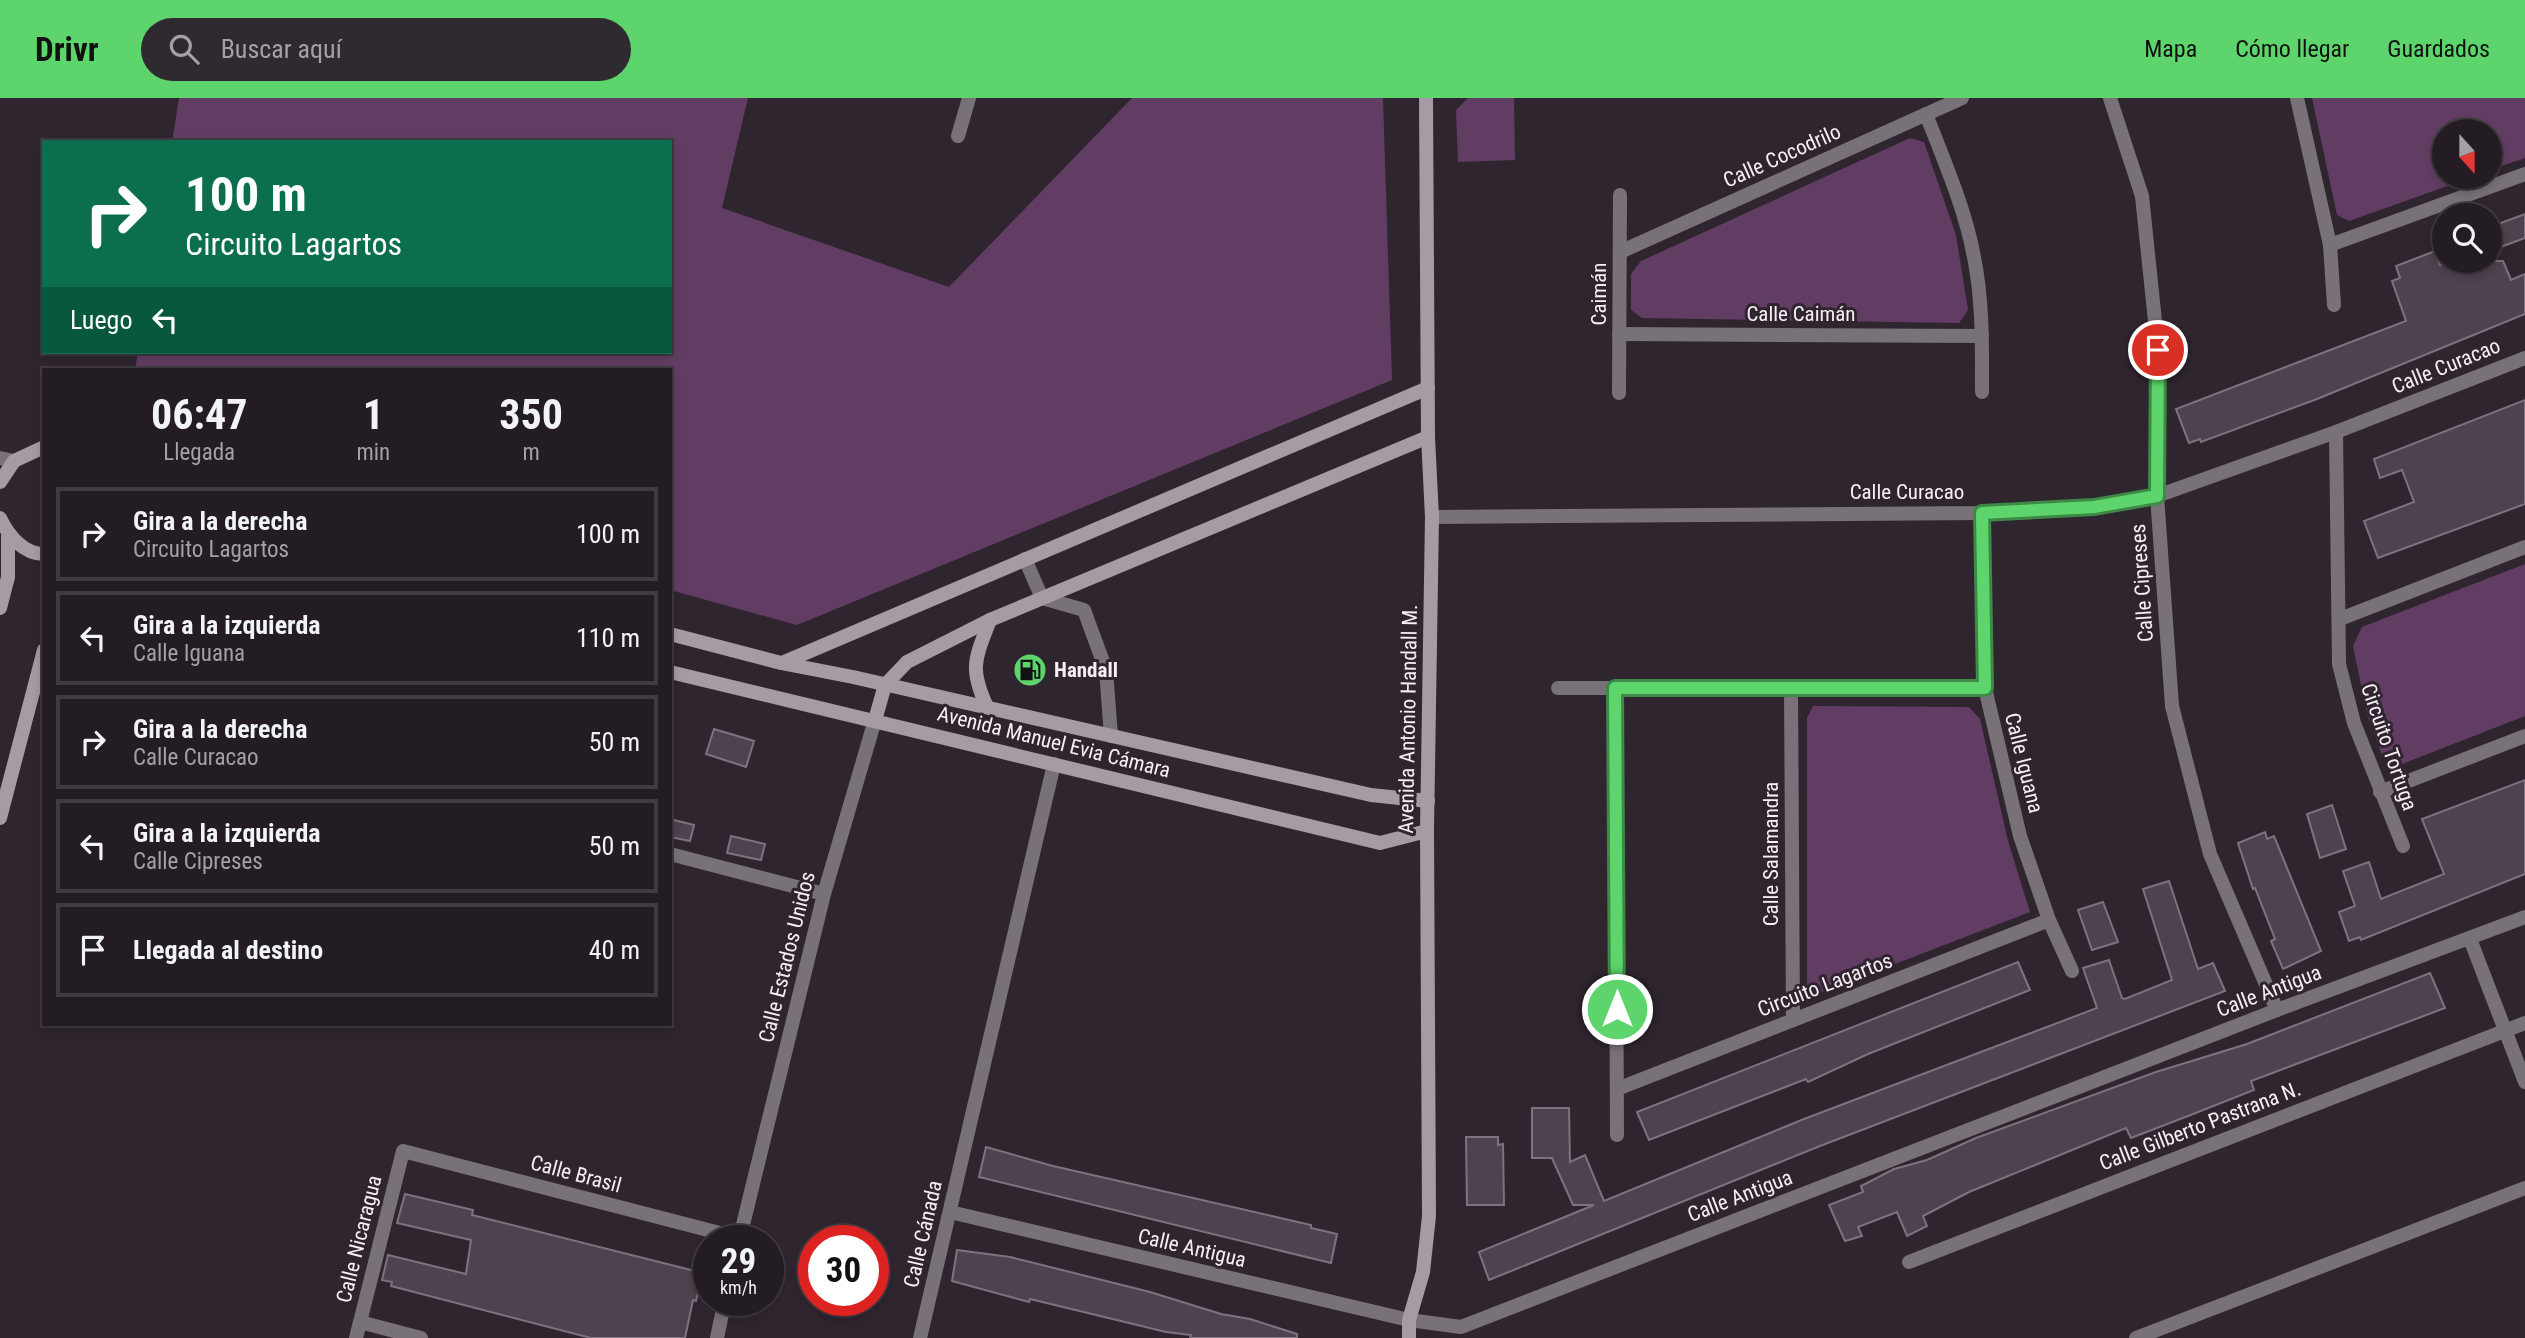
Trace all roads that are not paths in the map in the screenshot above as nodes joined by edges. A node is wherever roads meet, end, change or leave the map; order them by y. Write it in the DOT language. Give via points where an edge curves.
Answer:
graph roads {
  1 [pos="969,98"];
  2 [pos="1426,98"];
  3 [pos="1962,98"];
  4 [pos="2110,98"];
  5 [pos="2297,98"];
  6 [pos="1926,114"];
  7 [pos="958,136"];
  8 [pos="2525,174"];
  9 [pos="1620,195"];
  10 [pos="2330,245"];
  11 [pos="1620,253"];
  12 [pos="2334,305"];
  13 [pos="1619,334"];
  14 [pos="1982,336"];
  15 [pos="2525,358"];
  16 [pos="1428,388"];
  17 [pos="1982,392"];
  18 [pos="1619,393"];
  19 [pos="2336,432"];
  20 [pos="1428,437"];
  21 [pos="42,448"];
  22 [pos="7,459"];
  23 [pos="0,482"];
  24 [pos="2157,496"];
  25 [pos="1982,513"];
  26 [pos="1432,517"];
  27 [pos="0,518"];
  28 [pos="8,536"];
  29 [pos="2525,547"];
  30 [pos="42,554"];
  31 [pos="1026,559"];
  32 [pos="1042,598"];
  33 [pos="0,608"];
  34 [pos="2340,619"];
  35 [pos="990,620"];
  36 [pos="672,635"];
  37 [pos="781,663"];
  38 [pos="42,664"];
  39 [pos="672,672"];
  40 [pos="885,685"];
  41 [pos="1558,688"];
  42 [pos="1615,688"];
  43 [pos="1791,688"];
  44 [pos="1985,688"];
  45 [pos="38,692"];
  46 [pos="987,708"];
  47 [pos="874,720"];
  48 [pos="1111,736"];
  49 [pos="2525,736"];
  50 [pos="1055,764"];
  51 [pos="2380,792"];
  52 [pos="1428,801"];
  53 [pos="0,818"];
  54 [pos="1427,831"];
  55 [pos="2403,846"];
  56 [pos="672,855"];
  57 [pos="824,894"];
  58 [pos="2525,917"];
  59 [pos="2049,920"];
  60 [pos="2470,939"];
  61 [pos="2072,971"];
  62 [pos="2277,1010"];
  63 [pos="1793,1020"];
  64 [pos="2525,1023"];
  65 [pos="2505,1031"];
  66 [pos="2525,1082"];
  67 [pos="1617,1089"];
  68 [pos="1617,1135"];
  69 [pos="403,1151"];
  70 [pos="2525,1188"];
  71 [pos="950,1212"];
  72 [pos="743,1225"];
  73 [pos="693,1228"];
  74 [pos="1909,1262"];
  75 [pos="722,1316"];
  76 [pos="1409,1320"];
  77 [pos="360,1322"];
  78 [pos="356,1338"];
  79 [pos="421,1338"];
  80 [pos="717,1338"];
  81 [pos="920,1338"];
  82 [pos="1409,1338"];
  83 [pos="2136,1338"];
  1 -- 7 [label="street"];
  2 -- 16 [label="street, Avenida Antonio Handall M."];
  3 -- 6 [label="street, Calle Cocodrilo"];
  4 -- 24 [label="street, Calle Cipreses" via="2142,196 2158,350"];
  5 -- 10 [label="street"];
  6 -- 11 [label="street, Calle Cocodrilo"];
  6 -- 14 [label="street" via="1974,257"];
  8 -- 10 [label="street"];
  9 -- 11 [label="street, Caimán"];
  10 -- 12 [label="street"];
  11 -- 13 [label="street, Caimán"];
  13 -- 14 [label="street, Calle Caimán"];
  13 -- 18 [label="street, Caimán"];
  14 -- 17 [label="street"];
  15 -- 19 [label="street, Calle Curacao"];
  16 -- 20 [label="street, Avenida Antonio Handall M."];
  16 -- 31 [label="street"];
  19 -- 24 [label="street, Calle Curacao"];
  19 -- 34 [label="street, Circuito Tortuga"];
  20 -- 26 [label="street, Avenida Antonio Handall M."];
  20 -- 32 [label="street"];
  21 -- 22 [label="street"];
  22 -- 23 [label="street"];
  24 -- 25 [label="street, Calle Curacao" via="2094,507"];
  24 -- 62 [label="street, Calle Cipreses" via="2172,706 2210,854"];
  25 -- 26 [label="street, Calle Curacao"];
  25 -- 44 [label="street, Calle Iguana"];
  26 -- 52 [label="street, Avenida Antonio Handall M."];
  27 -- 28 [label="street"];
  28 -- 30 [label="street"];
  28 -- 33 [label="street" via="8,577"];
  29 -- 34 [label="street"];
  31 -- 32 [label="street"];
  31 -- 37 [label="street"];
  32 -- 35 [label="street"];
  32 -- 48 [label="street" via="1084,610 1106,670"];
  34 -- 51 [label="street, Circuito Tortuga" via="2339,664 2354,723"];
  35 -- 40 [label="street" via="907,662"];
  35 -- 46 [label="street" via="978,650 974,678"];
  36 -- 37 [label="street, Avenida Manuel Evia Cámara"];
  37 -- 40 [label="street, Avenida Manuel Evia Cámara"];
  38 -- 45 [label="street"];
  39 -- 47 [label="street, Avenida Manuel Evia Cámara"];
  40 -- 46 [label="street, Avenida Manuel Evia Cámara"];
  40 -- 47 [label="street, Calle Estados Unidos"];
  41 -- 42 [label="street"];
  42 -- 43 [label="street"];
  42 -- 67 [label="street"];
  43 -- 44 [label="street"];
  43 -- 63 [label="street, Calle Salamandra"];
  44 -- 59 [label="street, Calle Iguana" via="2020,836"];
  45 -- 53 [label="street"];
  46 -- 48 [label="street, Avenida Manuel Evia Cámara"];
  47 -- 50 [label="street, Avenida Manuel Evia Cámara"];
  47 -- 57 [label="street, Calle Estados Unidos"];
  48 -- 52 [label="street, Avenida Manuel Evia Cámara" via="1371,795"];
  49 -- 51 [label="street"];
  50 -- 54 [label="street, Avenida Manuel Evia Cámara" via="1380,843"];
  50 -- 71 [label="street, Calle Cánada"];
  51 -- 55 [label="street, Circuito Tortuga"];
  52 -- 54 [label="street, Avenida Antonio Handall M."];
  54 -- 76 [label="street, Avenida Antonio Handall M." via="1429,1216 1423,1272"];
  56 -- 57 [label="street"];
  57 -- 72 [label="street, Calle Estados Unidos"];
  58 -- 60 [label="street, Calle Antigua"];
  59 -- 61 [label="street, Calle Iguana"];
  59 -- 63 [label="street, Circuito Lagartos"];
  60 -- 62 [label="street, Calle Antigua"];
  60 -- 65 [label="street"];
  62 -- 76 [label="street, Calle Antigua" via="1461,1327"];
  63 -- 67 [label="street, Circuito Lagartos"];
  64 -- 65 [label="street, Calle Gilberto Pastrana N."];
  65 -- 66 [label="street"];
  65 -- 74 [label="street, Calle Gilberto Pastrana N."];
  67 -- 68 [label="street"];
  69 -- 73 [label="street, Calle Brasil"];
  69 -- 77 [label="street, Calle Nicaragua"];
  70 -- 83 [label="street"];
  71 -- 76 [label="street, Calle Antigua"];
  71 -- 81 [label="street, Calle Cánada"];
  75 -- 80 [label="street"];
  76 -- 82 [label="street, Avenida Antonio Handall M."];
  77 -- 78 [label="street, Calle Nicaragua"];
  77 -- 79 [label="street"];
}
